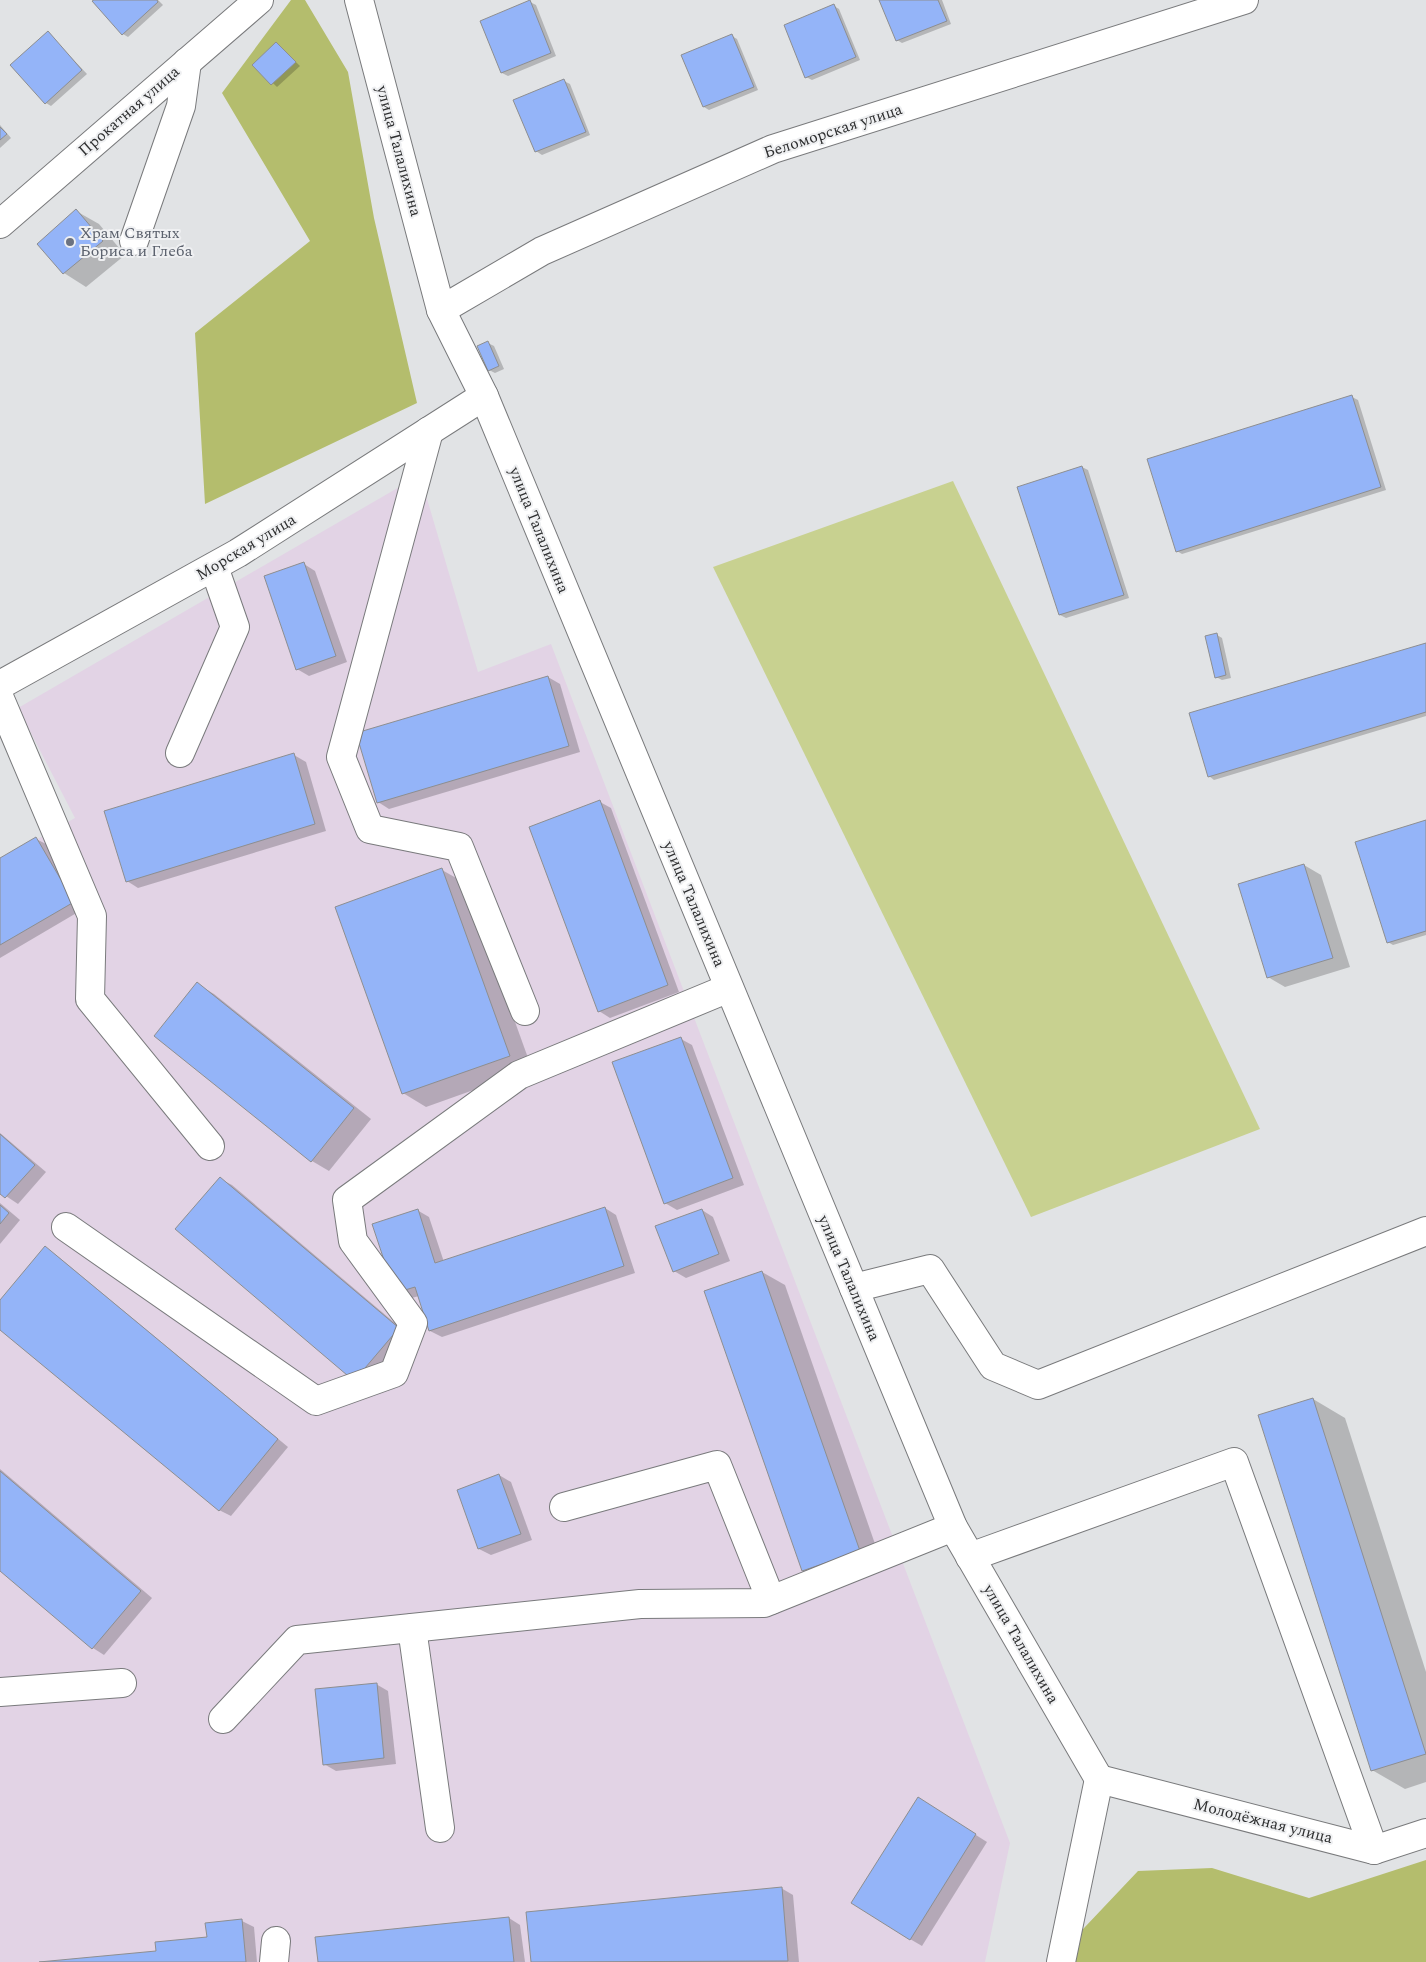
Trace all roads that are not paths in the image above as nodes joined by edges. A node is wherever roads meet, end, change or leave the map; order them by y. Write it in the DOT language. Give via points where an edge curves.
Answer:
graph roads {
  1 [pos="259,0"];
  2 [pos="359,0"];
  3 [pos="1244,0"];
  4 [pos="187,62"];
  5 [pos="0,224"];
  6 [pos="134,241"];
  7 [pos="441,310"];
  8 [pos="484,396"];
  9 [pos="429,431"];
  10 [pos="214,567"];
  11 [pos="0,685"];
  12 [pos="0,699"];
  13 [pos="180,753"];
  14 [pos="729,988"];
  15 [pos="525,1011"];
  16 [pos="210,1146"];
  17 [pos="66,1227"];
  18 [pos="1426,1231"];
  19 [pos="854,1288"];
  20 [pos="564,1507"];
  21 [pos="953,1527"];
  22 [pos="970,1557"];
  23 [pos="771,1600"];
  24 [pos="412,1628"];
  25 [pos="122,1683"];
  26 [pos="0,1692"];
  27 [pos="223,1719"];
  28 [pos="1099,1780"];
  29 [pos="440,1828"];
  30 [pos="1426,1833"];
  31 [pos="1374,1850"];
  32 [pos="1061,1962"];
  1 -- 4 [label="street, Прокатная улица"];
  2 -- 7 [label="street, улица Талалихина"];
  3 -- 7 [label="street, Беломорская улица" via="772,149 542,251"];
  4 -- 5 [label="street, Прокатная улица"];
  4 -- 6 [label="street" via="181,106"];
  7 -- 8 [label="street, улица Талалихина"];
  8 -- 9 [label="street, Морская улица"];
  8 -- 14 [label="street, улица Талалихина"];
  9 -- 10 [label="street, Морская улица"];
  9 -- 15 [label="street" via="341,757 370,829 459,848"];
  10 -- 11 [label="street, Морская улица"];
  10 -- 13 [label="street" via="235,627"];
  12 -- 16 [label="street" via="92,916 90,999"];
  14 -- 17 [label="street" via="519,1075 347,1200 353,1241 412,1324 394,1373 316,1401"];
  14 -- 19 [label="street, улица Талалихина"];
  18 -- 19 [label="street" via="1038,1385 993,1366 930,1269"];
  19 -- 21 [label="street, улица Талалихина"];
  20 -- 23 [label="street" via="717,1464"];
  21 -- 22 [label="street, улица Талалихина"];
  21 -- 23 [label="street"];
  22 -- 28 [label="street, улица Талалихина"];
  22 -- 31 [label="street" via="1234,1462"];
  23 -- 24 [label="street" via="764,1603 640,1604"];
  24 -- 27 [label="street" via="298,1640"];
  24 -- 29 [label="street"];
  25 -- 26 [label="street"];
  28 -- 31 [label="street, Молодёжная улица"];
  28 -- 32 [label="street"];
  30 -- 31 [label="street"];
}
